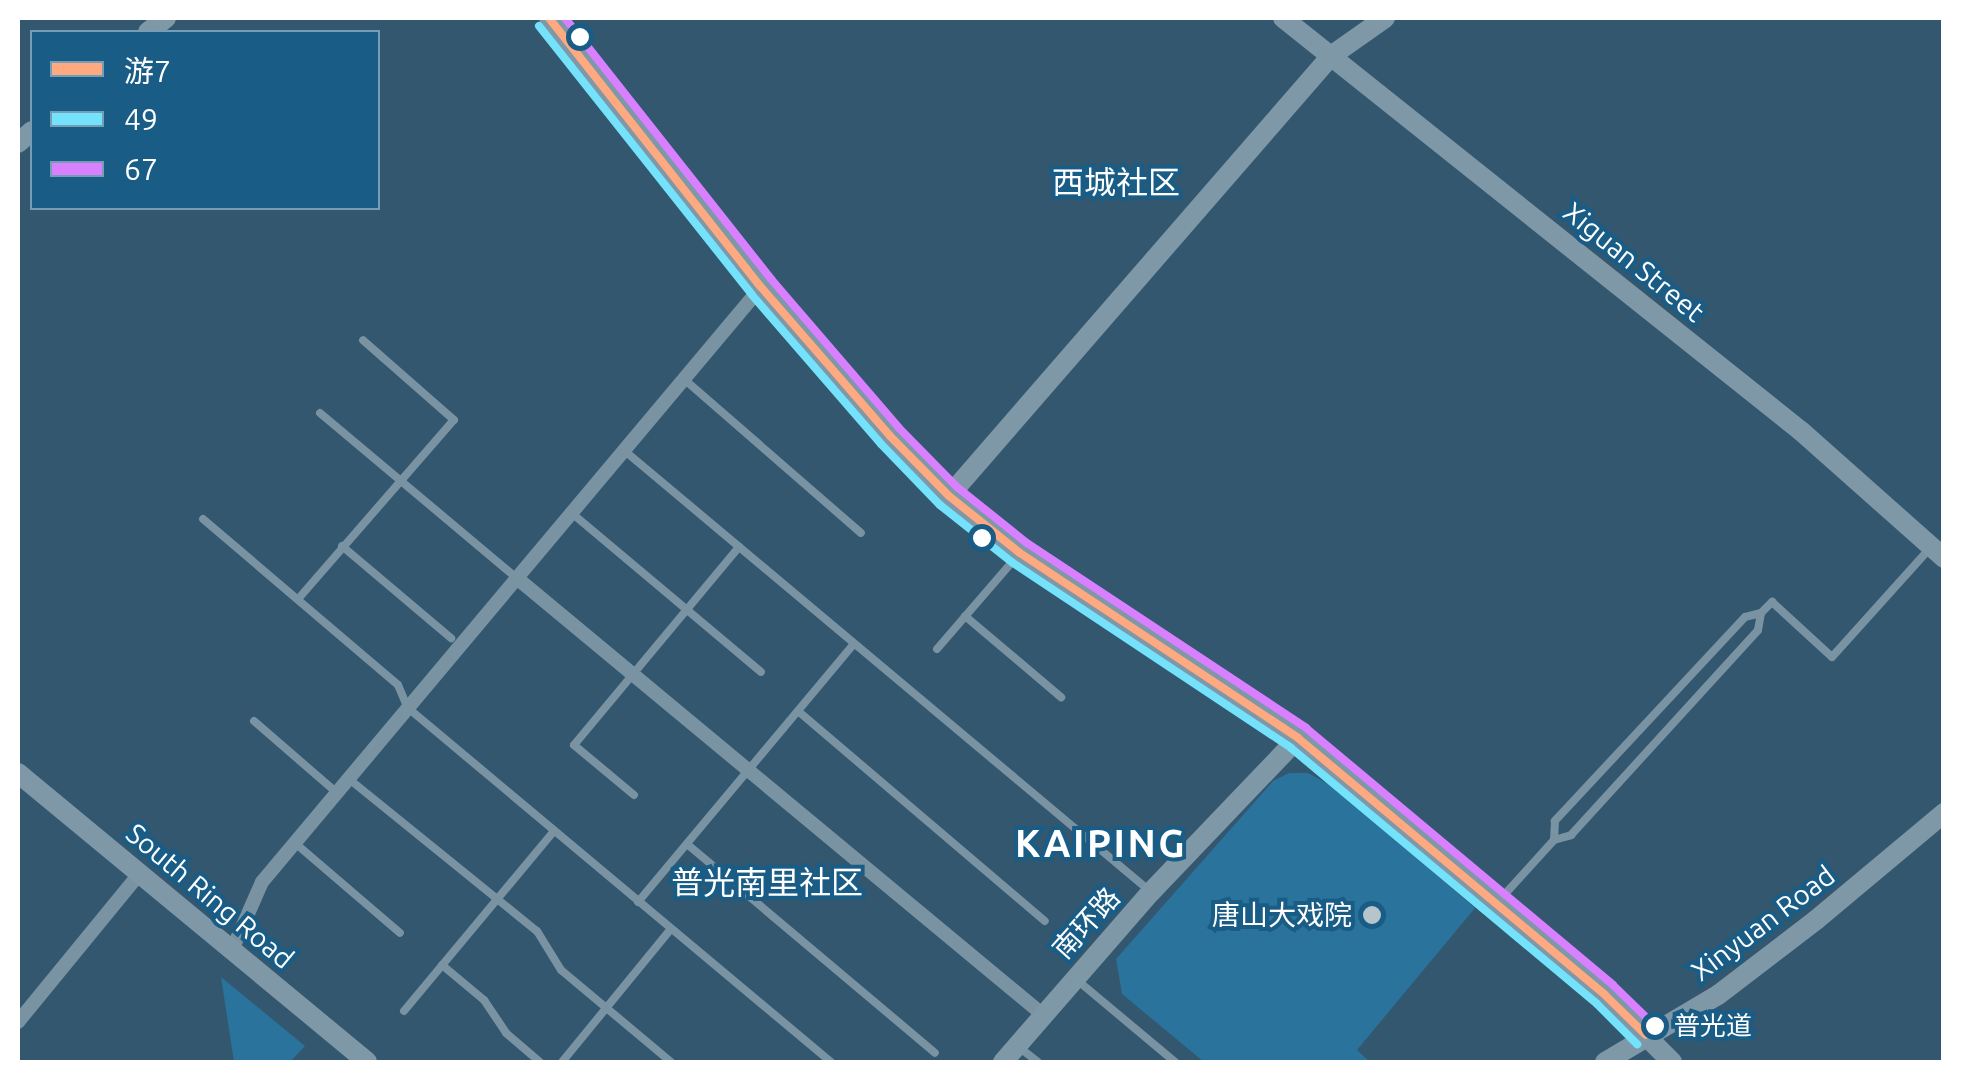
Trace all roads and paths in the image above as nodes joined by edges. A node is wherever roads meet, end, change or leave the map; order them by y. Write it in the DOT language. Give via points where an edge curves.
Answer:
graph roads {
  1 [pos="549,18"];
  2 [pos="1283,18"];
  3 [pos="1385,18"];
  4 [pos="1331,56"];
  5 [pos="761,287"];
  6 [pos="364,340"];
  7 [pos="685,380"];
  8 [pos="320,413"];
  9 [pos="626,452"];
  10 [pos="399,479"];
  11 [pos="949,496"];
  12 [pos="574,514"];
  13 [pos="203,518"];
  14 [pos="862,533"];
  15 [pos="342,546"];
  16 [pos="739,548"];
  17 [pos="1937,552"];
  18 [pos="1020,553"];
  19 [pos="518,579"];
  20 [pos="299,598"];
  21 [pos="686,610"];
  22 [pos="1761,613"];
  23 [pos="966,616"];
  24 [pos="451,638"];
  25 [pos="854,644"];
  26 [pos="937,649"];
  27 [pos="761,672"];
  28 [pos="633,675"];
  29 [pos="1061,696"];
  30 [pos="408,708"];
  31 [pos="798,712"];
  32 [pos="254,721"];
  33 [pos="1298,738"];
  34 [pos="748,770"];
  35 [pos="18,772"];
  36 [pos="349,778"];
  37 [pos="337,793"];
  38 [pos="634,795"];
  39 [pos="1944,813"];
  40 [pos="554,831"];
  41 [pos="1554,840"];
  42 [pos="295,843"];
  43 [pos="686,844"];
  44 [pos="139,874"];
  45 [pos="1152,892"];
  46 [pos="497,899"];
  47 [pos="638,902"];
  48 [pos="1496,904"];
  49 [pos="1045,921"];
  50 [pos="671,929"];
  51 [pos="400,933"];
  52 [pos="232,950"];
  53 [pos="442,965"];
  54 [pos="1074,977"];
  55 [pos="606,1008"];
  56 [pos="404,1011"];
  57 [pos="1042,1014"];
  58 [pos="18,1022"];
  59 [pos="1646,1035"];
  60 [pos="1017,1045"];
  61 [pos="936,1053"];
  62 [pos="368,1062"];
  63 [pos="540,1062"];
  64 [pos="562,1062"];
  65 [pos="671,1062"];
  66 [pos="831,1062"];
  67 [pos="1004,1062"];
  68 [pos="1038,1062"];
  69 [pos="1175,1062"];
  70 [pos="1605,1062"];
  71 [pos="1672,1062"];
  1 -- 5 [label="street"];
  2 -- 4 [label="street, Xiguan Street"];
  3 -- 4 [label="street"];
  4 -- 11 [label="street"];
  4 -- 17 [label="street, Xiguan Street" via="1801,431"];
  5 -- 7 [label="street"];
  5 -- 11 [label="street"];
  6 -- 10 [label="lane" via="454,420"];
  7 -- 9 [label="street"];
  7 -- 14 [label="lane"];
  8 -- 10 [label="lane"];
  9 -- 12 [label="street"];
  9 -- 16 [label="lane"];
  10 -- 15 [label="lane"];
  10 -- 19 [label="lane"];
  11 -- 18 [label="street"];
  12 -- 19 [label="street"];
  12 -- 21 [label="lane"];
  13 -- 20 [label="lane"];
  15 -- 20 [label="lane"];
  15 -- 24 [label="lane"];
  16 -- 21 [label="lane"];
  16 -- 25 [label="lane"];
  17 -- 22 [label="lane" via="1832,657 1772,602"];
  18 -- 23 [label="lane"];
  18 -- 33 [label="street"];
  19 -- 28 [label="street"];
  19 -- 30 [label="street"];
  20 -- 30 [label="lane" via="398,685"];
  21 -- 27 [label="lane"];
  21 -- 28 [label="lane"];
  22 -- 41 [label="lane" via="1758,630 1571,835"];
  22 -- 41 [label="lane" via="1746,618 1555,821"];
  23 -- 26 [label="lane"];
  23 -- 29 [label="lane"];
  25 -- 31 [label="lane"];
  25 -- 45 [label="lane"];
  28 -- 34 [label="street"];
  28 -- 38 [label="lane" via="574,745"];
  30 -- 36 [label="street"];
  30 -- 40 [label="lane"];
  31 -- 34 [label="lane"];
  31 -- 49 [label="lane"];
  32 -- 37 [label="lane"];
  33 -- 45 [label="street, 南环路"];
  33 -- 48 [label="street"];
  34 -- 43 [label="lane"];
  34 -- 57 [label="street"];
  35 -- 44 [label="street, South Ring Road"];
  36 -- 37 [label="street"];
  36 -- 46 [label="lane"];
  37 -- 42 [label="street"];
  39 -- 59 [label="street, Xinyuan Road" via="1718,995"];
  40 -- 46 [label="lane"];
  40 -- 47 [label="lane"];
  41 -- 48 [label="lane"];
  42 -- 51 [label="lane"];
  42 -- 52 [label="street" via="262,882"];
  43 -- 47 [label="lane"];
  43 -- 61 [label="lane"];
  44 -- 52 [label="street, South Ring Road"];
  44 -- 58 [label="street"];
  45 -- 54 [label="street, 南环路"];
  46 -- 53 [label="lane"];
  46 -- 55 [label="lane" via="537,931 561,970"];
  47 -- 50 [label="lane"];
  48 -- 59 [label="street"];
  50 -- 55 [label="lane"];
  50 -- 66 [label="lane"];
  52 -- 62 [label="street, South Ring Road"];
  53 -- 56 [label="lane"];
  53 -- 63 [label="lane"];
  54 -- 57 [label="street, 南环路"];
  54 -- 69 [label="lane"];
  55 -- 64 [label="lane"];
  55 -- 65 [label="lane"];
  57 -- 60 [label="street, 南环路"];
  59 -- 70 [label="street, Xinyuan Road"];
  59 -- 71 [label="street"];
  60 -- 67 [label="street, 南环路"];
  60 -- 68 [label="lane"];
}
